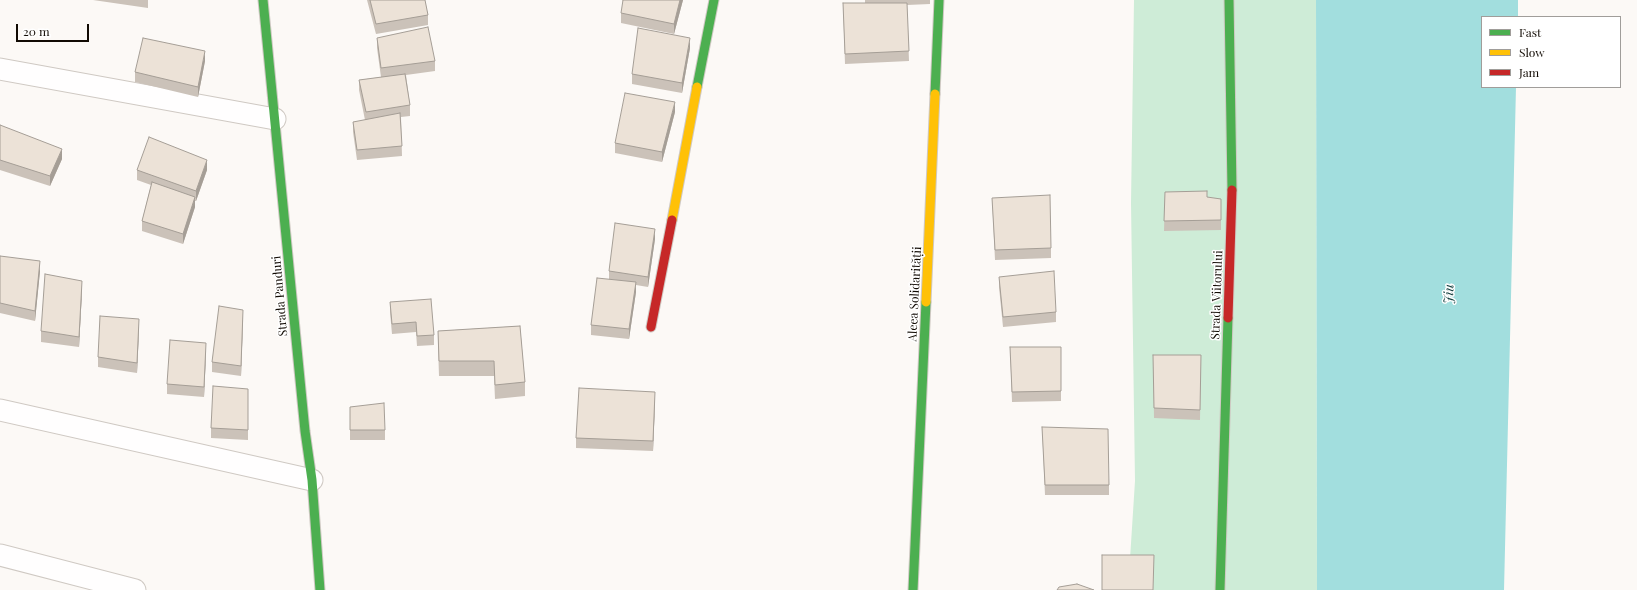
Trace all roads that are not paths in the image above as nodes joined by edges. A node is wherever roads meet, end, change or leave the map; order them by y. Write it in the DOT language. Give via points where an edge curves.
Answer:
graph roads {
  1 [pos="263,0"];
  2 [pos="714,0"];
  3 [pos="939,0"];
  4 [pos="1229,0"];
  5 [pos="0,69"];
  6 [pos="275,119"];
  7 [pos="651,327"];
  8 [pos="0,410"];
  9 [pos="312,480"];
  10 [pos="0,555"];
  11 [pos="135,590"];
  12 [pos="320,590"];
  13 [pos="913,590"];
  14 [pos="1220,590"];
  1 -- 6 [label="street, Strada Panduri"];
  2 -- 7 [label="street"];
  3 -- 13 [label="street, Aleea Solidarității"];
  4 -- 14 [label="street, Strada Viitorului" via="1232,190"];
  5 -- 6 [label="street"];
  6 -- 9 [label="street, Strada Panduri" via="305,432"];
  8 -- 9 [label="street"];
  9 -- 12 [label="street, Strada Panduri"];
  10 -- 11 [label="street"];
}
